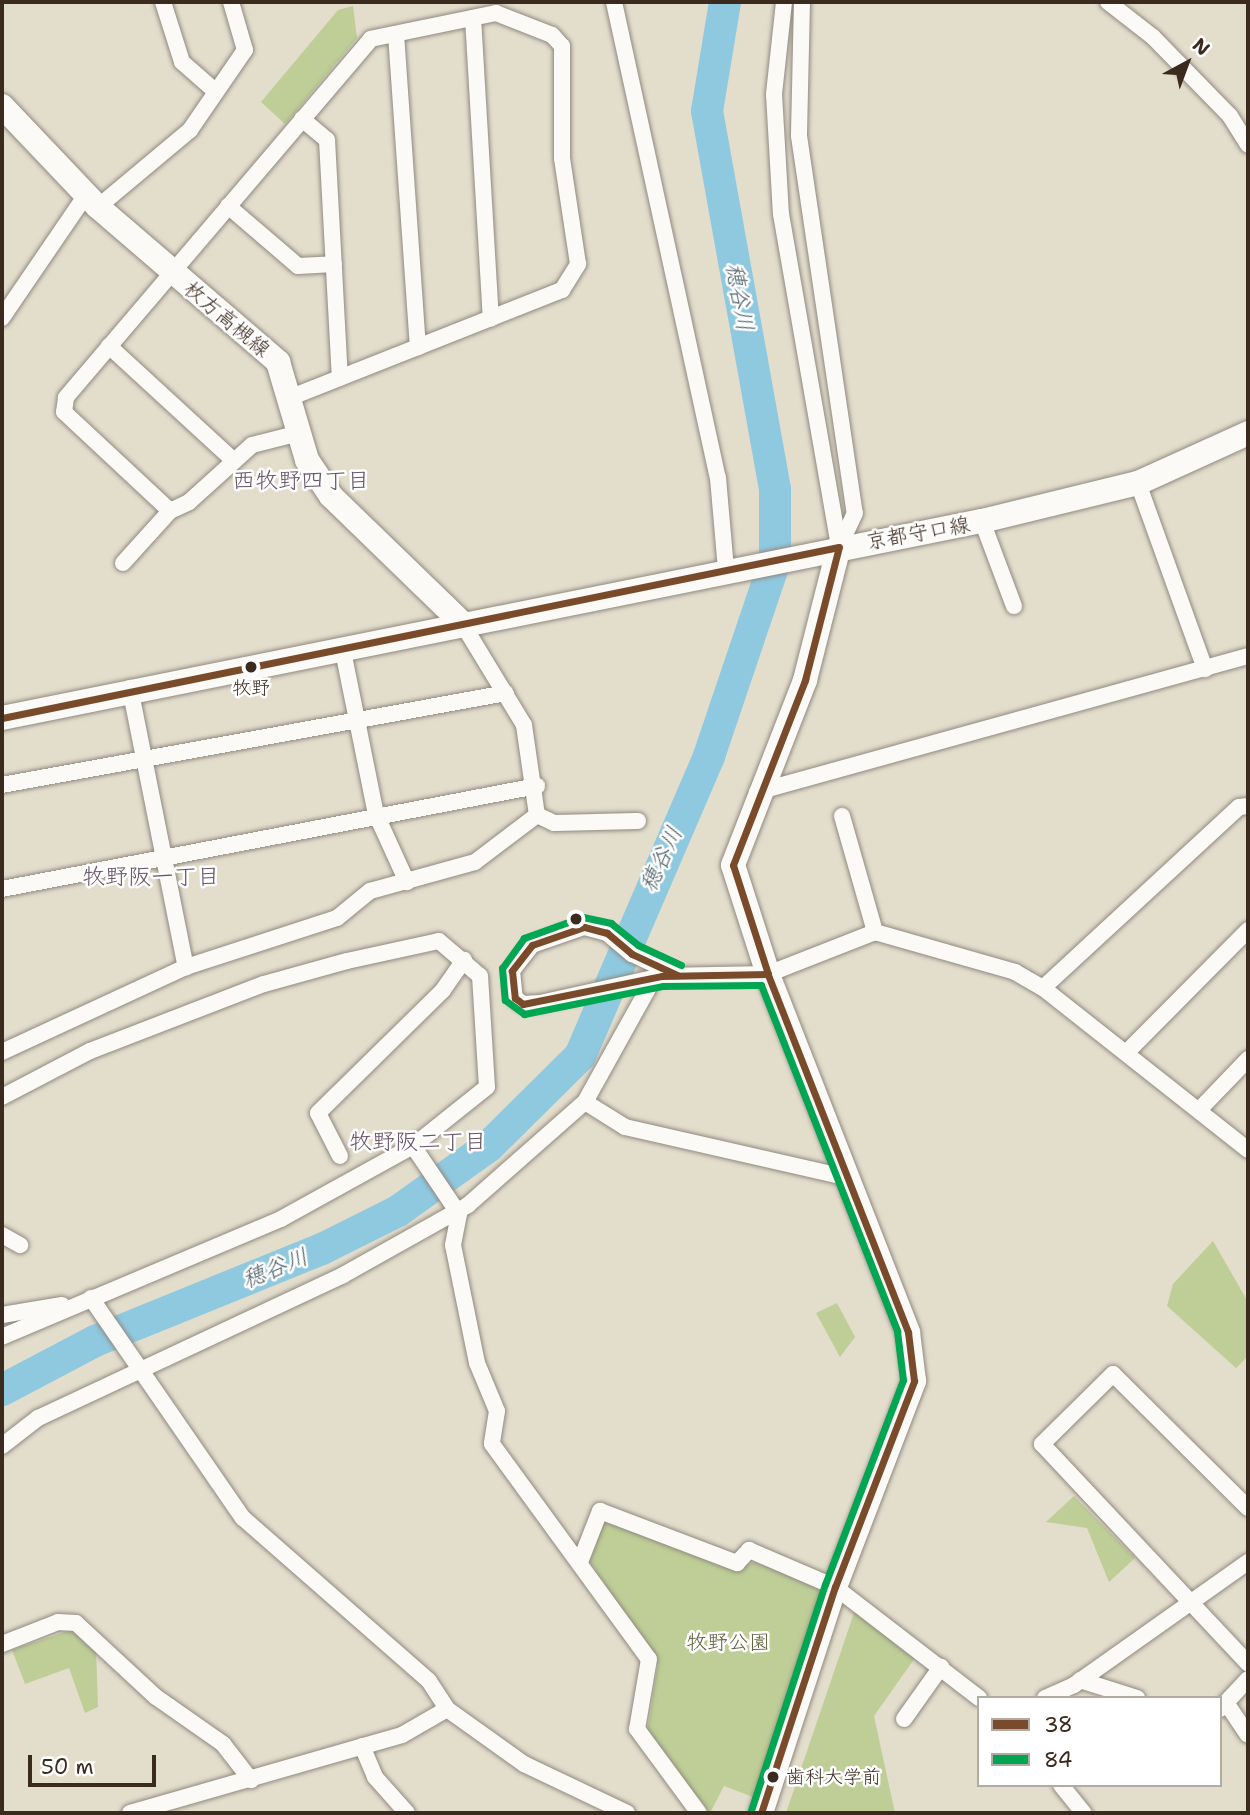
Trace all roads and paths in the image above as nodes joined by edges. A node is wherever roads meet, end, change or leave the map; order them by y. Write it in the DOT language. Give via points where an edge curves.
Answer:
graph roads {
  1 [pos="163,2"];
  2 [pos="231,2"];
  3 [pos="614,2"];
  4 [pos="783,2"];
  5 [pos="802,2"];
  6 [pos="1108,2"];
  7 [pos="473,18"];
  8 [pos="396,34"];
  9 [pos="215,91"];
  10 [pos="2,106"];
  11 [pos="302,119"];
  12 [pos="1248,145"];
  13 [pos="92,201"];
  14 [pos="228,206"];
  15 [pos="334,264"];
  16 [pos="171,272"];
  17 [pos="2,318"];
  18 [pos="491,318"];
  19 [pos="110,346"];
  20 [pos="418,347"];
  21 [pos="340,378"];
  22 [pos="289,398"];
  23 [pos="299,433"];
  24 [pos="1248,433"];
  25 [pos="234,461"];
  26 [pos="1138,483"];
  27 [pos="170,511"];
  28 [pos="982,522"];
  29 [pos="839,547"];
  30 [pos="123,563"];
  31 [pos="731,568"];
  32 [pos="1014,606"];
  33 [pos="462,623"];
  34 [pos="342,646"];
  35 [pos="1248,656"];
  36 [pos="1205,668"];
  37 [pos="130,688"];
  38 [pos="506,693"];
  39 [pos="1044,697"];
  40 [pos="1087,701"];
  41 [pos="355,716"];
  42 [pos="2,718"];
  43 [pos="144,757"];
  44 [pos="2,785"];
  45 [pos="537,786"];
  46 [pos="757,792"];
  47 [pos="1248,806"];
  48 [pos="376,814"];
  49 [pos="537,814"];
  50 [pos="842,816"];
  51 [pos="638,821"];
  52 [pos="164,856"];
  53 [pos="407,882"];
  54 [pos="2,889"];
  55 [pos="1248,930"];
  56 [pos="875,932"];
  57 [pos="464,960"];
  58 [pos="186,967"];
  59 [pos="657,972"];
  60 [pos="768,974"];
  61 [pos="1043,988"];
  62 [pos="2,1052"];
  63 [pos="1127,1052"];
  64 [pos="1248,1059"];
  65 [pos="2,1097"];
  66 [pos="585,1102"];
  67 [pos="1199,1110"];
  68 [pos="414,1149"];
  69 [pos="1248,1150"];
  70 [pos="340,1156"];
  71 [pos="849,1178"];
  72 [pos="455,1206"];
  73 [pos="2,1235"];
  74 [pos="20,1245"];
  75 [pos="94,1302"];
  76 [pos="2,1315"];
  77 [pos="2,1337"];
  78 [pos="135,1368"];
  79 [pos="2,1446"];
  80 [pos="1248,1508"];
  81 [pos="580,1562"];
  82 [pos="1248,1562"];
  83 [pos="835,1587"];
  84 [pos="1192,1600"];
  85 [pos="2,1644"];
  86 [pos="1248,1663"];
  87 [pos="941,1667"];
  88 [pos="1248,1679"];
  89 [pos="1080,1680"];
  90 [pos="977,1696"];
  91 [pos="1049,1696"];
  92 [pos="1130,1696"];
  93 [pos="1224,1707"];
  94 [pos="447,1709"];
  95 [pos="904,1719"];
  96 [pos="1248,1735"];
  97 [pos="362,1746"];
  98 [pos="251,1780"];
  99 [pos="1063,1787"];
  100 [pos="130,1813"];
  101 [pos="407,1813"];
  102 [pos="627,1813"];
  103 [pos="699,1813"];
  104 [pos="761,1813"];
  105 [pos="1084,1813"];
  1 -- 9 [label="street" via="182,62"];
  2 -- 9 [label="street" via="245,50"];
  3 -- 31 [label="street" via="718,478"];
  4 -- 29 [label="street" via="774,94 781,214"];
  5 -- 29 [label="street" via="799,136 855,513"];
  6 -- 12 [label="street" via="1153,37 1230,116"];
  7 -- 8 [label="street"];
  7 -- 18 [label="street"];
  7 -- 18 [label="street" via="496,13 552,34 562,46 562,158 578,264 562,290"];
  8 -- 11 [label="street" via="371,39"];
  8 -- 20 [label="street"];
  9 -- 13 [label="street" via="190,130"];
  10 -- 13 [label="main road, 枚方高槻線"];
  11 -- 14 [label="street"];
  11 -- 15 [label="street" via="327,140"];
  13 -- 16 [label="main road, 枚方高槻線"];
  13 -- 17 [label="street"];
  14 -- 15 [label="street" via="298,266"];
  14 -- 16 [label="street"];
  15 -- 21 [label="street"];
  16 -- 19 [label="street"];
  16 -- 22 [label="main road, 枚方高槻線" via="278,362"];
  18 -- 20 [label="street"];
  19 -- 25 [label="street"];
  19 -- 27 [label="street" via="66,398 64,412"];
  20 -- 21 [label="street"];
  21 -- 22 [label="street"];
  22 -- 23 [label="main road, 枚方高槻線"];
  23 -- 25 [label="street" via="252,444"];
  23 -- 33 [label="main road, 枚方高槻線" via="307,460 331,496"];
  24 -- 26 [label="main road, 京都守口線"];
  25 -- 27 [label="street"];
  26 -- 28 [label="main road, 京都守口線"];
  26 -- 36 [label="street"];
  27 -- 30 [label="street"];
  28 -- 29 [label="main road, 京都守口線"];
  28 -- 32 [label="street"];
  29 -- 31 [label="main road, 京都守口線"];
  29 -- 46 [label="main road" via="805,680"];
  31 -- 33 [label="main road, 京都守口線"];
  33 -- 34 [label="main road, 京都守口線"];
  33 -- 38 [label="street"];
  34 -- 37 [label="main road, 京都守口線"];
  34 -- 41 [label="street"];
  35 -- 36 [label="street"];
  36 -- 40 [label="street"];
  37 -- 42 [label="main road, 京都守口線"];
  37 -- 43 [label="street"];
  38 -- 41 [label="street"];
  38 -- 45 [label="street" via="524,725"];
  39 -- 40 [label="street"];
  40 -- 46 [label="street"];
  41 -- 43 [label="street"];
  41 -- 48 [label="street"];
  43 -- 44 [label="street"];
  43 -- 52 [label="street"];
  45 -- 48 [label="street"];
  45 -- 49 [label="street"];
  46 -- 60 [label="main road" via="733,865"];
  47 -- 61 [label="street" via="1239,807"];
  48 -- 52 [label="street"];
  48 -- 53 [label="street"];
  49 -- 51 [label="street" via="554,823"];
  49 -- 53 [label="street" via="475,862"];
  50 -- 56 [label="street"];
  52 -- 54 [label="street"];
  52 -- 58 [label="street"];
  53 -- 58 [label="street" via="370,891 337,918"];
  55 -- 63 [label="street"];
  56 -- 60 [label="street"];
  56 -- 61 [label="street" via="1015,972"];
  57 -- 65 [label="street" via="439,941 264,984 90,1051"];
  57 -- 68 [label="street" via="480,976 487,1087"];
  57 -- 70 [label="street" via="443,990 318,1113"];
  58 -- 62 [label="street"];
  59 -- 59 [label="street" via="523,1004 515,998 512,971 532,945 584,927 607,933"];
  59 -- 60 [label="street"];
  59 -- 66 [label="street"];
  60 -- 71 [label="main road"];
  61 -- 63 [label="street"];
  63 -- 67 [label="street"];
  64 -- 67 [label="street"];
  66 -- 71 [label="street" via="625,1126"];
  66 -- 72 [label="street"];
  67 -- 69 [label="street"];
  68 -- 72 [label="street"];
  68 -- 75 [label="street" via="281,1219"];
  71 -- 83 [label="main road" via="908,1332 914,1381"];
  72 -- 78 [label="street" via="343,1275"];
  72 -- 81 [label="street" via="458,1273 477,1363 497,1411 492,1444"];
  73 -- 74 [label="street"];
  75 -- 76 [label="street"];
  75 -- 77 [label="street"];
  75 -- 78 [label="street"];
  78 -- 79 [label="street" via="38,1418"];
  78 -- 94 [label="street" via="243,1518 429,1681"];
  80 -- 84 [label="street" via="1113,1374 1042,1444"];
  81 -- 83 [label="street" via="600,1511 737,1563 749,1550"];
  81 -- 103 [label="street" via="649,1659 637,1729"];
  82 -- 84 [label="street"];
  83 -- 87 [label="street"];
  83 -- 104 [label="main road"];
  84 -- 86 [label="street"];
  84 -- 89 [label="street"];
  85 -- 98 [label="street" via="58,1622 76,1623 156,1697 223,1744"];
  87 -- 90 [label="street"];
  87 -- 95 [label="street"];
  88 -- 93 [label="street"];
  89 -- 91 [label="street"];
  89 -- 92 [label="street"];
  93 -- 96 [label="street"];
  94 -- 97 [label="street" via="402,1735"];
  94 -- 102 [label="street" via="524,1763"];
  97 -- 98 [label="street"];
  97 -- 101 [label="street" via="375,1777"];
  98 -- 100 [label="street"];
  99 -- 105 [label="street"];
}
